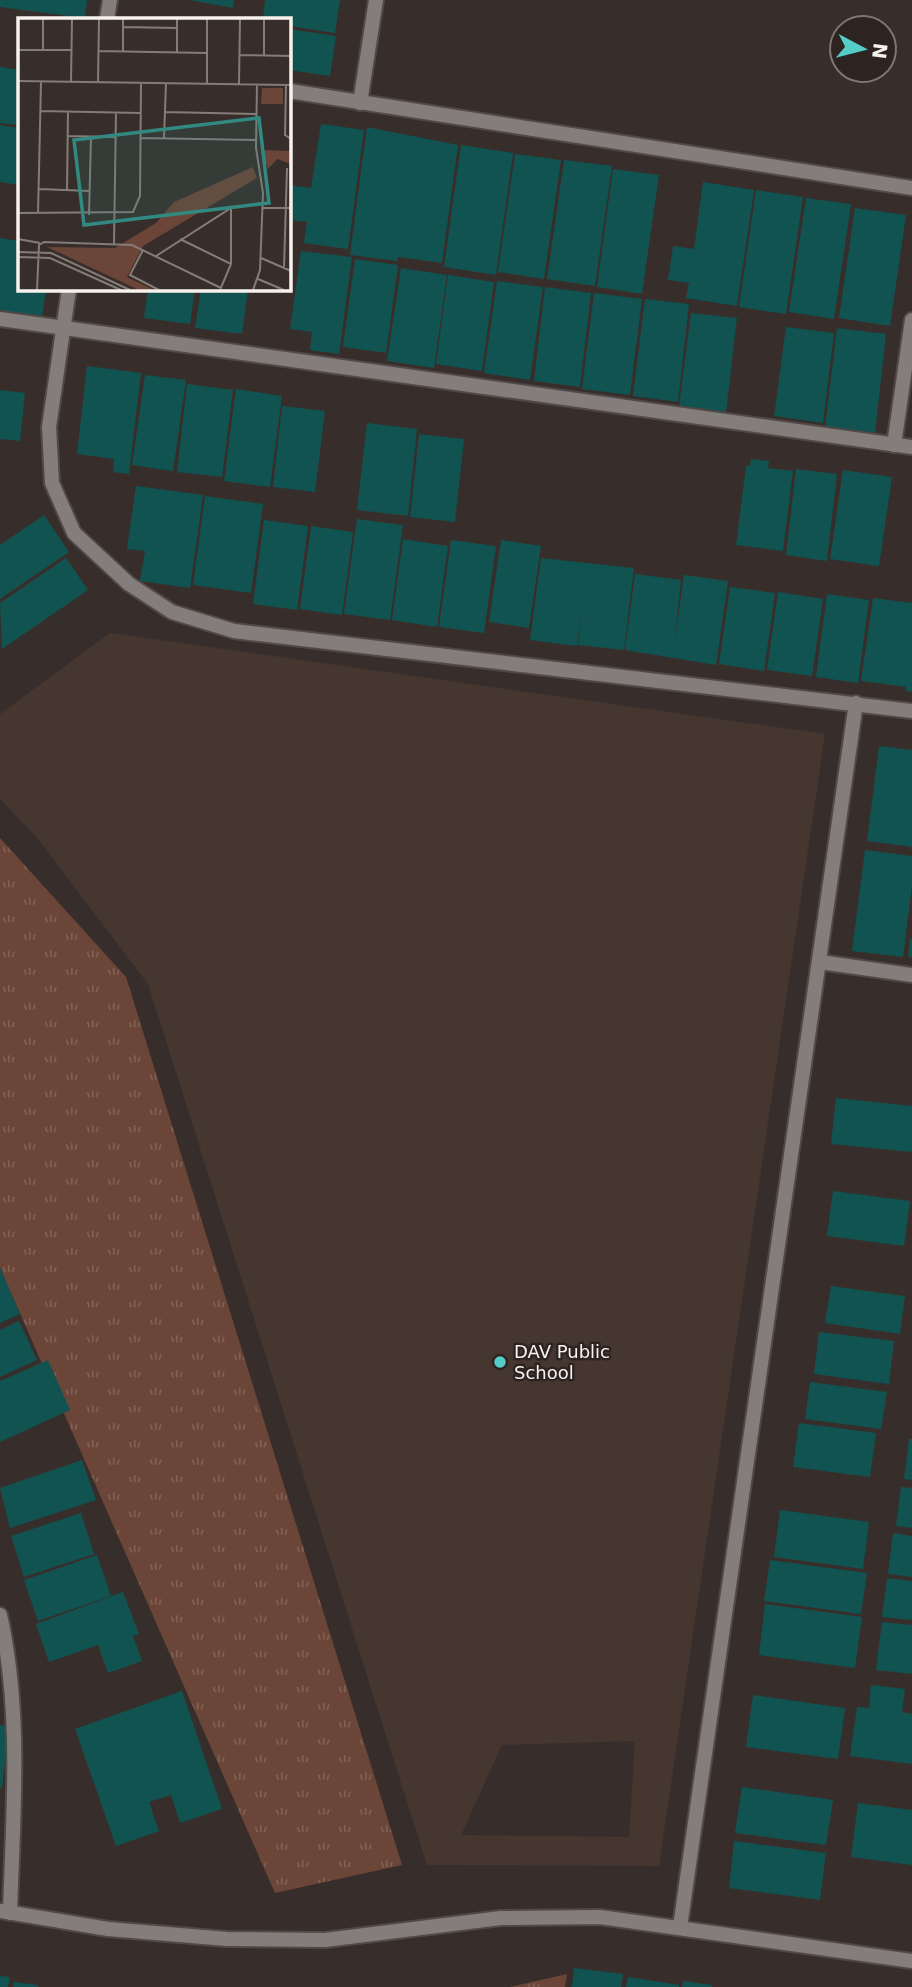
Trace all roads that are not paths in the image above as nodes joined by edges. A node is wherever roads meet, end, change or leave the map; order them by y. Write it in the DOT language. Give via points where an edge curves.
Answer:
graph roads {
  1 [pos="110,0"];
  2 [pos="376,0"];
  3 [pos="107,18"];
  4 [pos="290,92"];
  5 [pos="360,103"];
  6 [pos="912,188"];
  7 [pos="69,290"];
  8 [pos="0,319"];
  9 [pos="912,320"];
  10 [pos="64,328"];
  11 [pos="894,444"];
  12 [pos="912,447"];
  13 [pos="856,703"];
  14 [pos="912,711"];
  15 [pos="820,962"];
  16 [pos="912,975"];
  17 [pos="0,1615"];
  18 [pos="5,1912"];
  19 [pos="680,1927"];
  20 [pos="912,1961"];
  1 -- 3 [label="street"];
  2 -- 5 [label="street"];
  4 -- 5 [label="street"];
  5 -- 6 [label="street"];
  7 -- 10 [label="street"];
  8 -- 10 [label="street"];
  9 -- 11 [label="street"];
  10 -- 11 [label="street"];
  10 -- 13 [label="street" via="49,427 51,483 74,533 129,583 172,611 234,631"];
  11 -- 12 [label="street"];
  13 -- 14 [label="street"];
  13 -- 15 [label="street"];
  15 -- 16 [label="street"];
  15 -- 19 [label="street"];
  17 -- 18 [label="street" via="8,1652 15,1762"];
  18 -- 19 [label="street" via="108,1929 227,1939 326,1940 501,1918 600,1917"];
  19 -- 20 [label="street"];
}
